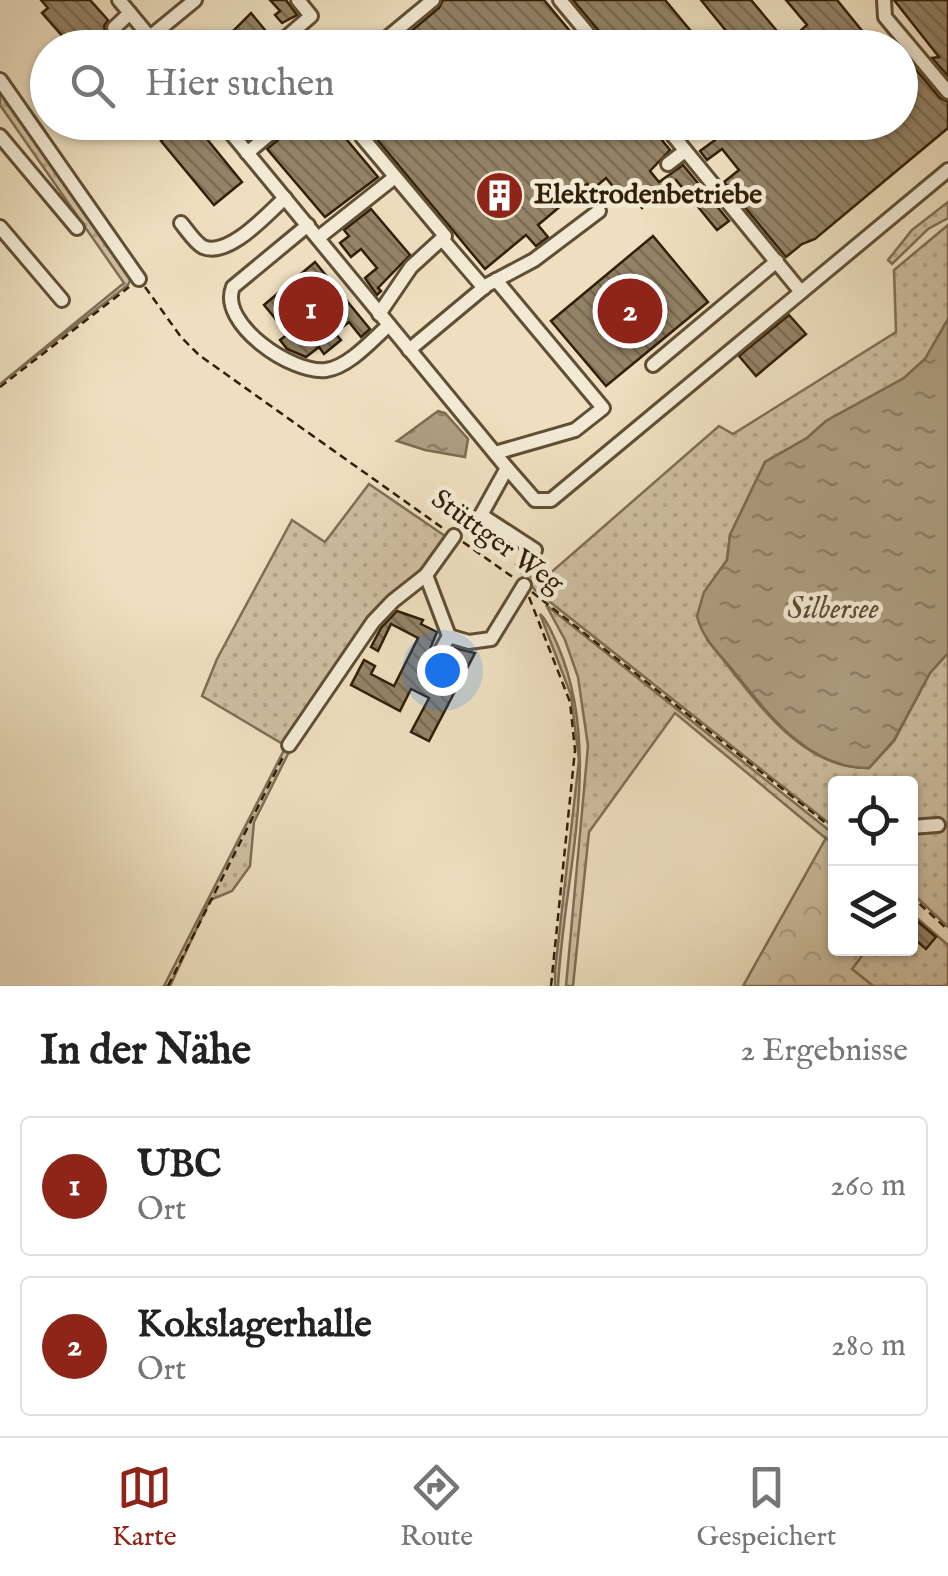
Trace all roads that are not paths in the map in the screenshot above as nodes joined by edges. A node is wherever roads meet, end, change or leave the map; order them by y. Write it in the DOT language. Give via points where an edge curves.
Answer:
graph roads {
  1 [pos="119,0"];
  2 [pos="195,0"];
  3 [pos="298,0"];
  4 [pos="433,0"];
  5 [pos="560,0"];
  6 [pos="884,0"];
  7 [pos="130,14"];
  8 [pos="114,28"];
  9 [pos="144,30"];
  10 [pos="166,30"];
  11 [pos="295,30"];
  12 [pos="397,30"];
  13 [pos="589,30"];
  14 [pos="895,30"];
  15 [pos="918,57"];
  16 [pos="0,80"];
  17 [pos="948,92"];
  18 [pos="30,123"];
  19 [pos="0,136"];
  20 [pos="42,140"];
  21 [pos="237,140"];
  22 [pos="263,140"];
  23 [pos="365,140"];
  24 [pos="677,140"];
  25 [pos="685,150"];
  26 [pos="247,153"];
  27 [pos="668,164"];
  28 [pos="948,170"];
  29 [pos="395,176"];
  30 [pos="285,198"];
  31 [pos="599,211"];
  32 [pos="180,223"];
  33 [pos="308,226"];
  34 [pos="0,227"];
  35 [pos="78,228"];
  36 [pos="318,238"];
  37 [pos="442,239"];
  38 [pos="777,261"];
  39 [pos="140,280"];
  40 [pos="490,284"];
  41 [pos="801,292"];
  42 [pos="62,300"];
  43 [pos="379,314"];
  44 [pos="390,325"];
  45 [pos="410,350"];
  46 [pos="653,365"];
  47 [pos="495,454"];
  48 [pos="507,468"];
  49 [pos="454,536"];
  50 [pos="535,550"];
  51 [pos="426,575"];
  52 [pos="524,585"];
  53 [pos="449,636"];
  54 [pos="438,656"];
  55 [pos="288,745"];
  56 [pos="938,825"];
  57 [pos="918,826"];
  1 -- 7 [label="lane"];
  2 -- 10 [label="lane"];
  3 -- 11 [label="lane" via="311,16"];
  4 -- 12 [label="lane"];
  5 -- 13 [label="lane"];
  6 -- 14 [label="lane" via="884,17"];
  7 -- 8 [label="lane"];
  7 -- 9 [label="lane"];
  15 -- 17 [label="lane"];
  16 -- 18 [label="lane"];
  19 -- 35 [label="lane"];
  20 -- 39 [label="lane"];
  21 -- 26 [label="lane"];
  22 -- 26 [label="lane"];
  23 -- 29 [label="lane"];
  24 -- 25 [label="lane"];
  25 -- 27 [label="lane"];
  25 -- 38 [label="lane"];
  26 -- 30 [label="lane"];
  28 -- 41 [label="lane"];
  29 -- 36 [label="lane"];
  29 -- 37 [label="lane"];
  30 -- 32 [label="lane" via="226,246 200,246"];
  30 -- 33 [label="lane"];
  31 -- 40 [label="lane"];
  33 -- 36 [label="lane"];
  33 -- 44 [label="lane" via="233,287 234,312 271,353 316,370 344,363"];
  34 -- 42 [label="lane"];
  36 -- 43 [label="lane"];
  37 -- 40 [label="lane"];
  37 -- 43 [label="lane" via="411,266"];
  38 -- 41 [label="lane"];
  38 -- 46 [label="lane"];
  40 -- 45 [label="lane"];
  40 -- 47 [label="lane" via="603,408 575,430"];
  41 -- 48 [label="lane" via="551,500 534,500"];
  43 -- 44 [label="lane"];
  44 -- 45 [label="lane"];
  45 -- 47 [label="lane"];
  47 -- 48 [label="lane"];
  48 -- 50 [label="lane" via="481,514"];
  49 -- 51 [label="lane"];
  51 -- 53 [label="lane"];
  51 -- 55 [label="lane" via="373,622"];
  52 -- 53 [label="lane" via="491,639"];
  53 -- 54 [label="lane"];
  56 -- 57 [label="lane"];
}
